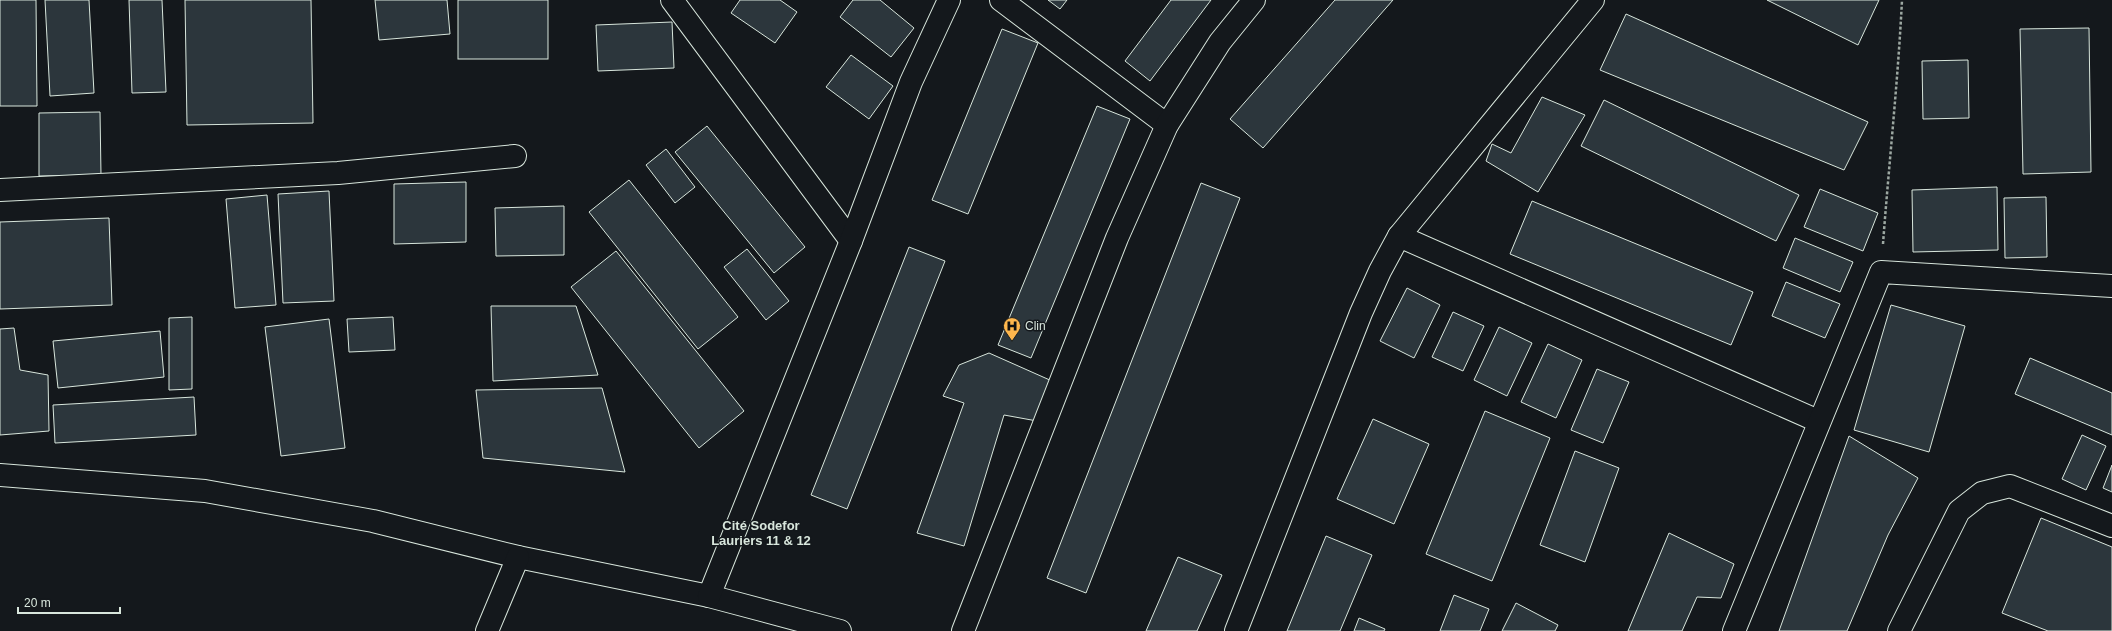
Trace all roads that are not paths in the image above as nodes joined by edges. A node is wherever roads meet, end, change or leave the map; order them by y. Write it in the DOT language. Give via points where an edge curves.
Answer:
graph roads {
  1 [pos="672,0"];
  2 [pos="949,0"];
  3 [pos="1001,0"];
  4 [pos="1254,0"];
  5 [pos="1593,0"];
  6 [pos="1167,125"];
  7 [pos="515,156"];
  8 [pos="0,190"];
  9 [pos="1399,236"];
  10 [pos="851,241"];
  11 [pos="2112,286"];
  12 [pos="1818,421"];
  13 [pos="0,475"];
  14 [pos="2112,526"];
  15 [pos="518,557"];
  16 [pos="709,596"];
  17 [pos="832,630"];
  18 [pos="487,631"];
  19 [pos="963,631"];
  20 [pos="1236,631"];
  21 [pos="1734,631"];
  22 [pos="1899,631"];
  1 -- 10 [label="street"];
  2 -- 10 [label="street" via="910,82"];
  3 -- 6 [label="street"];
  4 -- 6 [label="street" via="1220,42"];
  5 -- 9 [label="street"];
  6 -- 19 [label="street" via="1117,238"];
  7 -- 8 [label="street" via="338,173"];
  9 -- 12 [label="street"];
  9 -- 20 [label="street" via="1361,313"];
  10 -- 16 [label="street"];
  11 -- 12 [label="street" via="1881,272"];
  12 -- 21 [label="street"];
  13 -- 15 [label="street" via="205,491 373,521"];
  14 -- 22 [label="street" via="2010,486 1982,493 1959,511"];
  15 -- 16 [label="street"];
  15 -- 18 [label="street"];
  16 -- 17 [label="street"];
}
